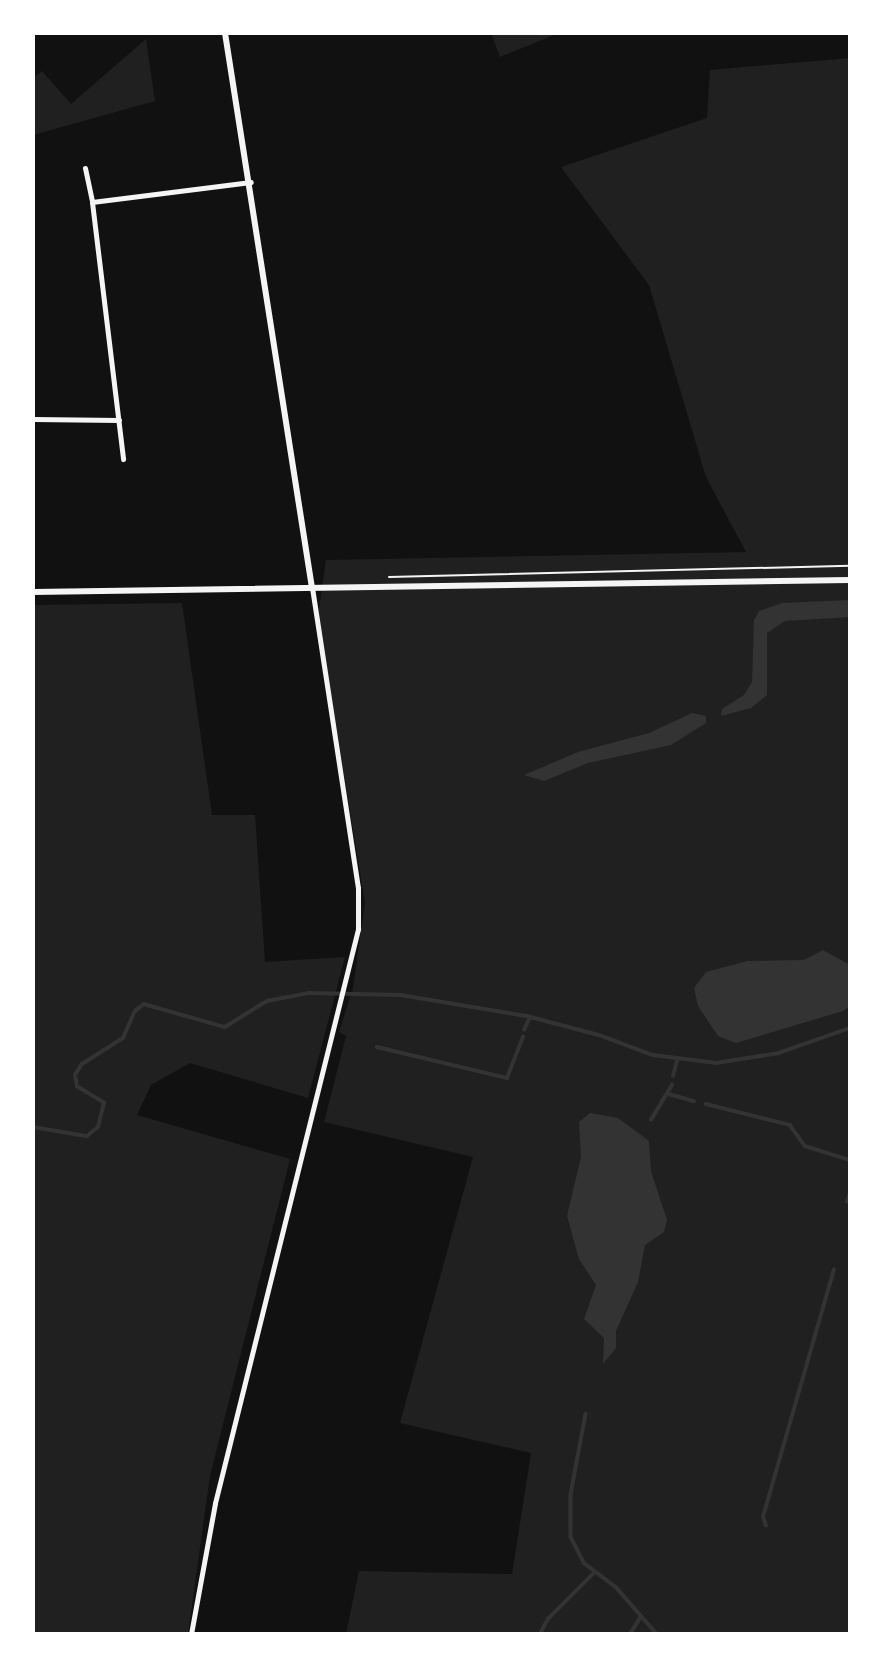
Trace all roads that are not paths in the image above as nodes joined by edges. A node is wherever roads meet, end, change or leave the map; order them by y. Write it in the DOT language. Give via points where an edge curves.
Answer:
graph roads {
  1 [pos="225,33"];
  2 [pos="85,168"];
  3 [pos="251,182"];
  4 [pos="92,202"];
  5 [pos="33,419"];
  6 [pos="119,420"];
  7 [pos="123,459"];
  8 [pos="850,580"];
  9 [pos="312,588"];
  10 [pos="33,592"];
  11 [pos="191,1634"];
  1 -- 3 [label="street"];
  2 -- 4 [label="street"];
  3 -- 4 [label="street"];
  3 -- 9 [label="street"];
  4 -- 6 [label="street"];
  5 -- 6 [label="street"];
  6 -- 7 [label="street"];
  8 -- 9 [label="street"];
  9 -- 10 [label="street"];
  9 -- 11 [label="street" via="360,903 358,929 215,1503"];
}
